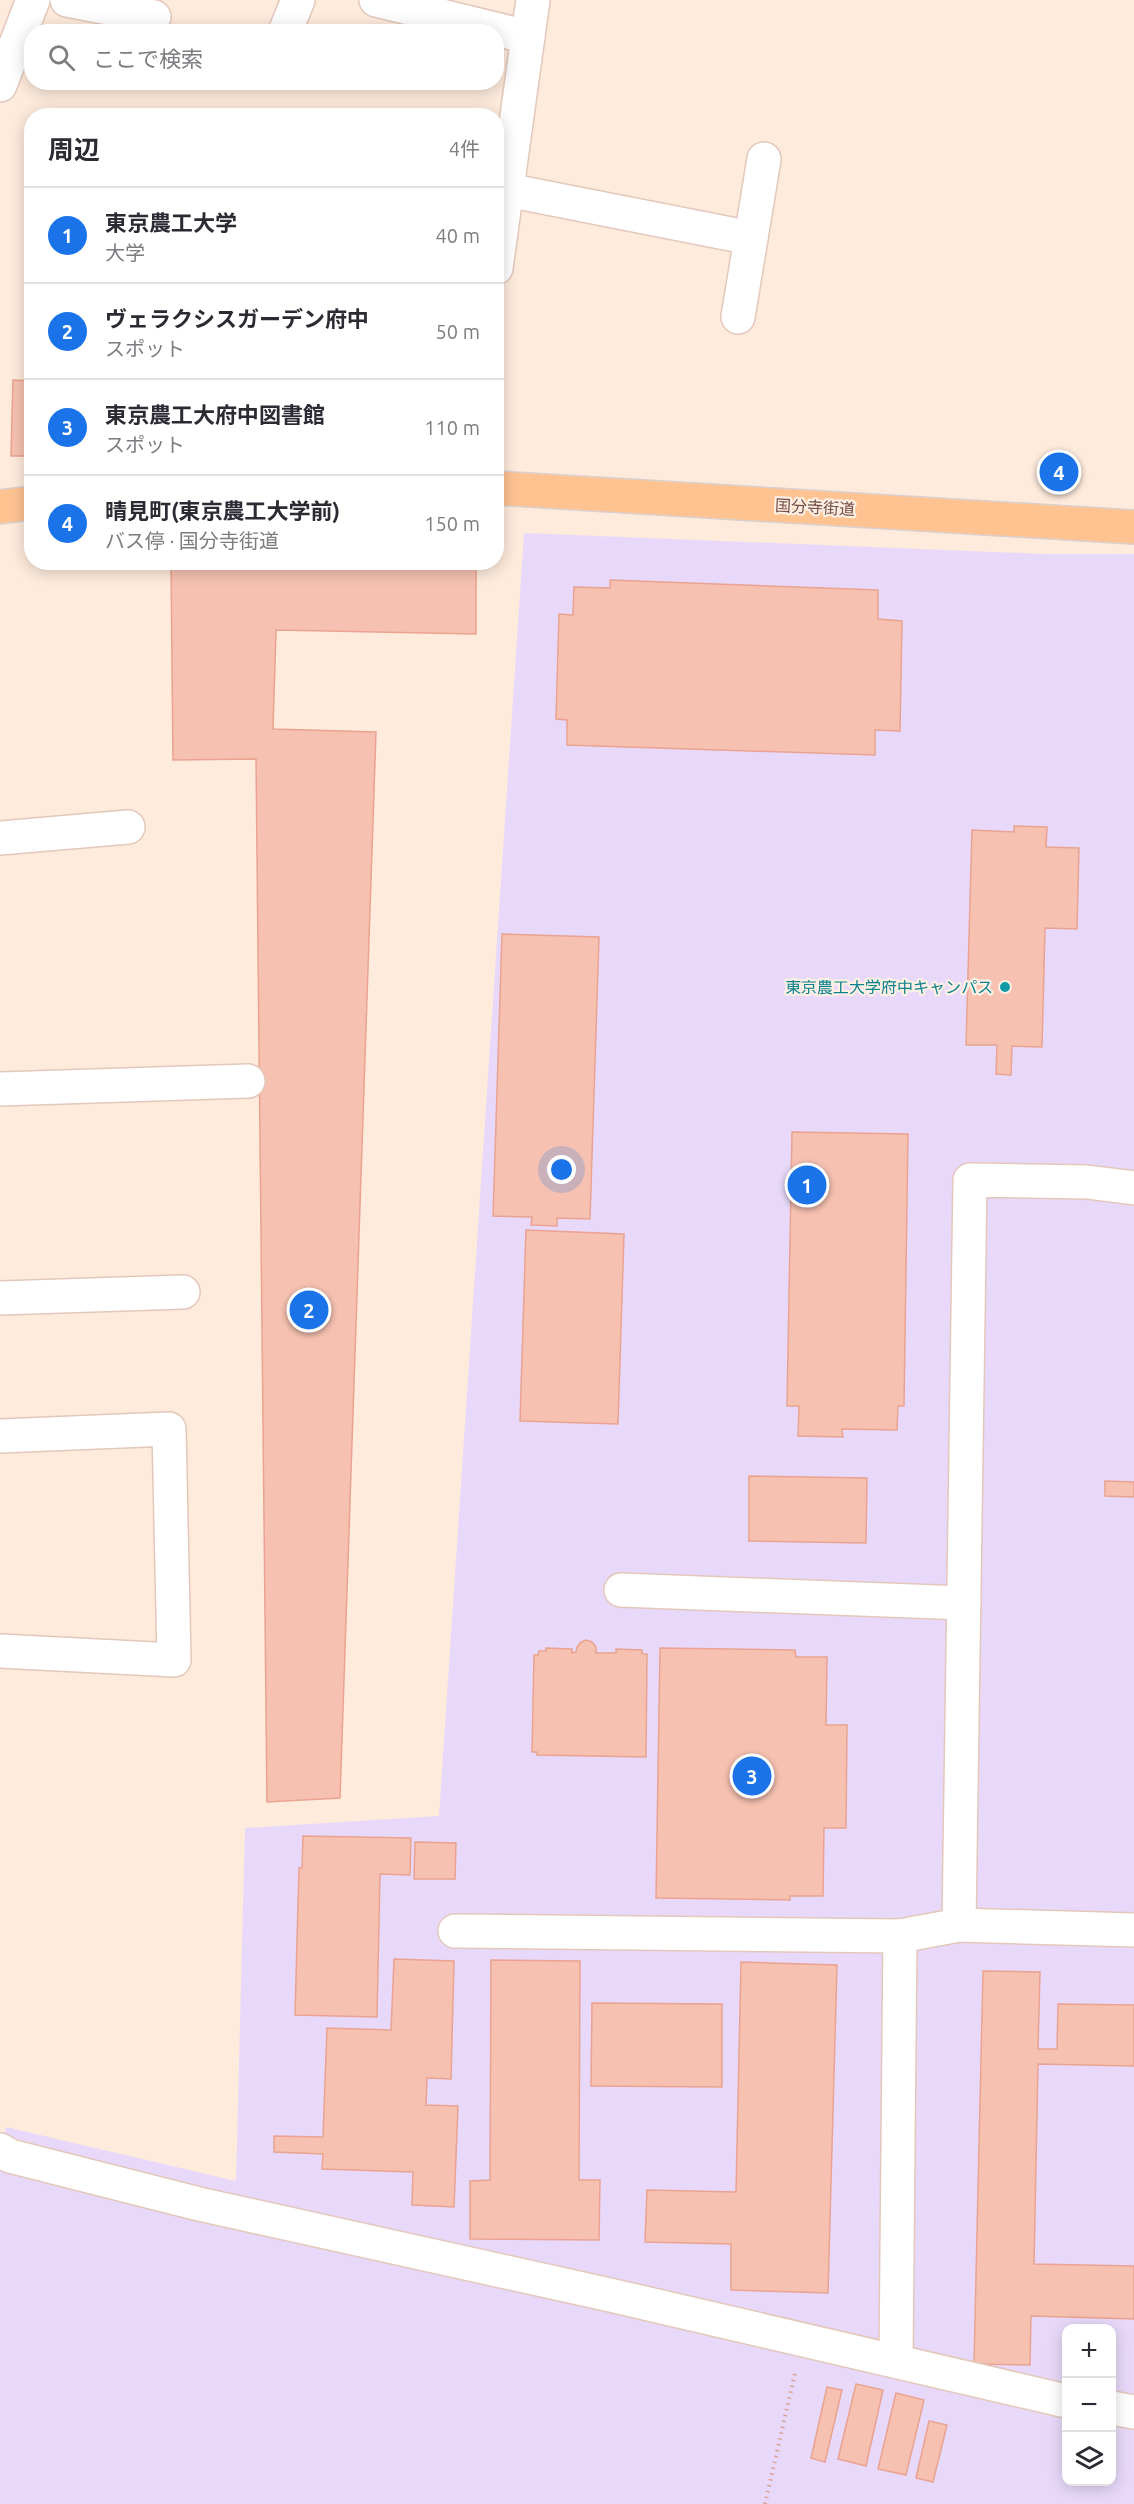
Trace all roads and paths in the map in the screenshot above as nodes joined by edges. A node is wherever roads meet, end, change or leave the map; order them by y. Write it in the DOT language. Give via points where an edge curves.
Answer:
graph roads {
  1 [pos="33,0"];
  2 [pos="67,0"];
  3 [pos="298,0"];
  4 [pos="376,0"];
  5 [pos="533,0"];
  6 [pos="154,17"];
  7 [pos="288,24"];
  8 [pos="475,24"];
  9 [pos="504,31"];
  10 [pos="528,37"];
  11 [pos="0,85"];
  12 [pos="764,159"];
  13 [pos="507,190"];
  14 [pos="504,211"];
  15 [pos="751,238"];
  16 [pos="738,317"];
  17 [pos="504,488"];
  18 [pos="24,504"];
  19 [pos="0,507"];
  20 [pos="1134,527"];
  21 [pos="128,827"];
  22 [pos="0,838"];
  23 [pos="248,1081"];
  24 [pos="0,1089"];
  25 [pos="1134,1188"];
  26 [pos="183,1292"];
  27 [pos="0,1298"];
  28 [pos="0,1436"];
  29 [pos="621,1590"];
  30 [pos="964,1603"];
  31 [pos="0,1651"];
  32 [pos="959,1925"];
  33 [pos="1134,1930"];
  34 [pos="455,1931"];
  35 [pos="900,1936"];
  36 [pos="0,2150"];
  37 [pos="802,2340"];
  38 [pos="896,2361"];
  39 [pos="1062,2400"];
  40 [pos="1116,2409"];
  41 [pos="1134,2412"];
  42 [pos="765,2504"];
  1 -- 11 [label="street"];
  2 -- 6 [label="street"];
  3 -- 7 [label="street"];
  4 -- 8 [label="street"];
  5 -- 10 [label="street"];
  9 -- 10 [label="street"];
  10 -- 13 [label="street"];
  12 -- 15 [label="street"];
  13 -- 14 [label="street"];
  13 -- 15 [label="street"];
  15 -- 16 [label="street"];
  17 -- 20 [label="main road, 国分寺街道"];
  18 -- 19 [label="main road"];
  21 -- 22 [label="street"];
  23 -- 24 [label="street"];
  25 -- 30 [label="street" via="1087,1182 970,1180"];
  26 -- 27 [label="street"];
  28 -- 31 [label="street" via="169,1429 174,1660"];
  29 -- 30 [label="street"];
  30 -- 32 [label="street"];
  32 -- 33 [label="street"];
  32 -- 35 [label="street"];
  34 -- 35 [label="street"];
  35 -- 38 [label="street"];
  36 -- 37 [label="street" via="10,2156 199,2204"];
  37 -- 38 [label="street"];
  37 -- 42 [label="path"];
  38 -- 39 [label="street"];
  40 -- 41 [label="street"];
}
